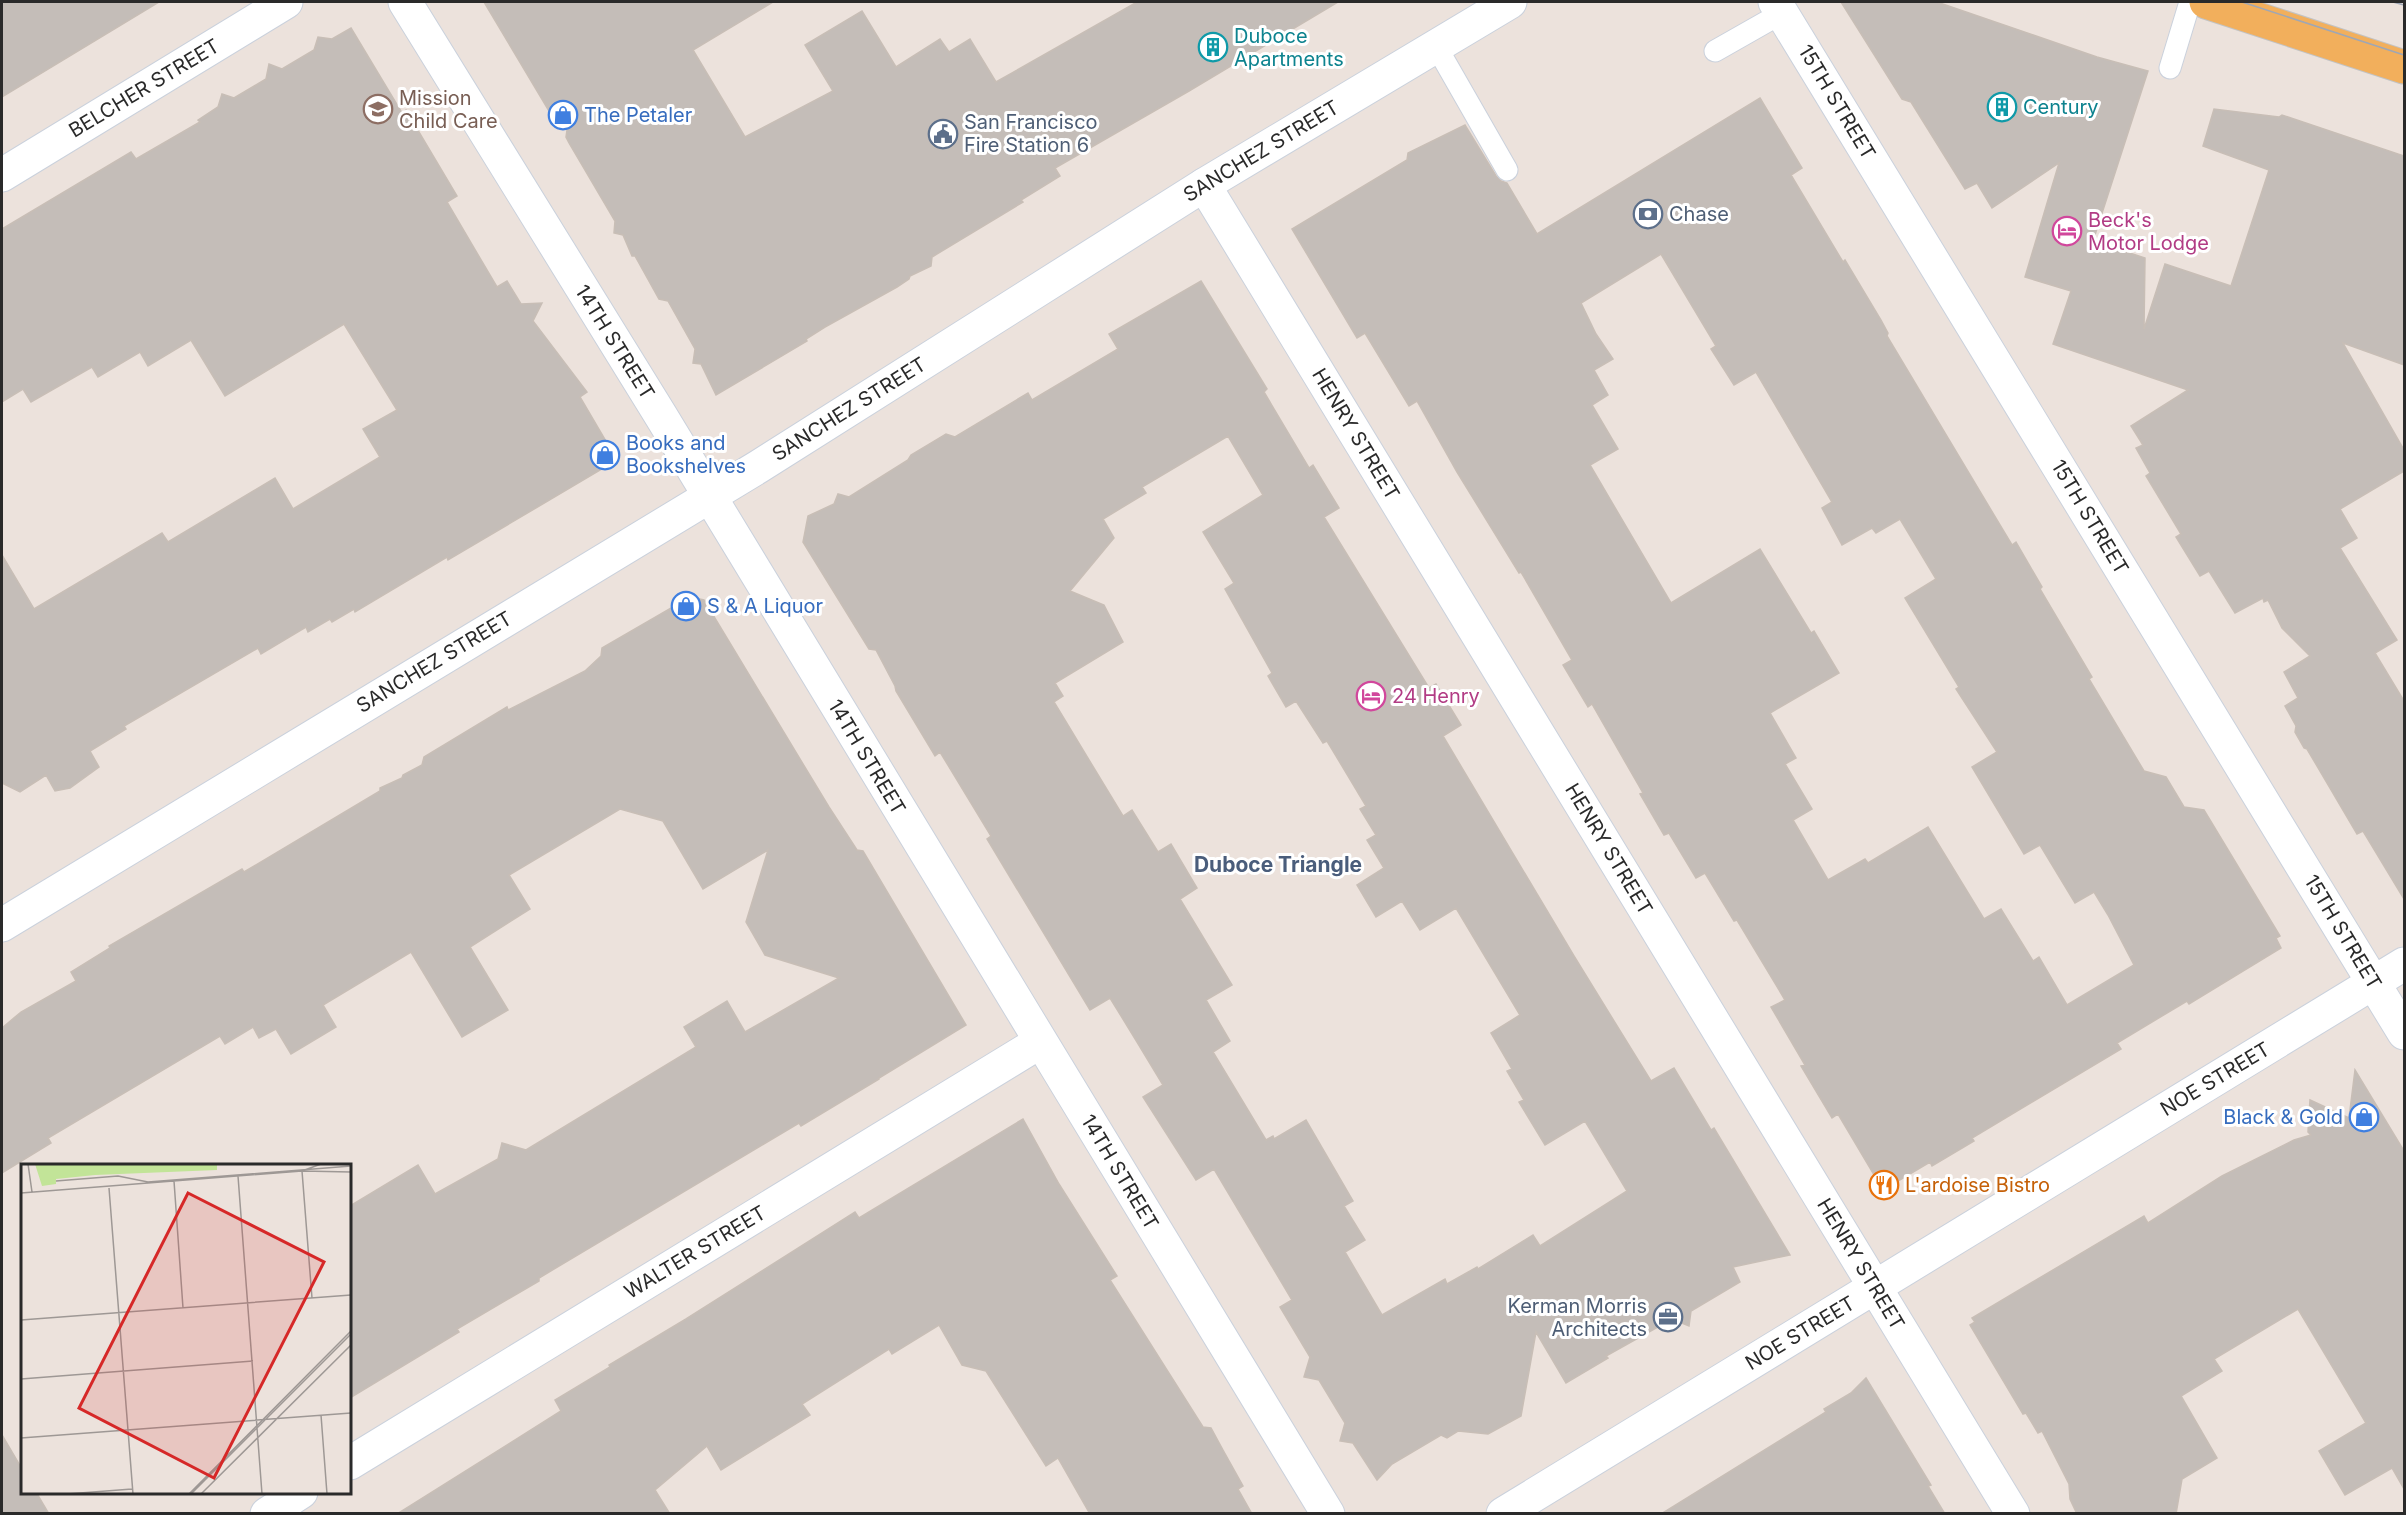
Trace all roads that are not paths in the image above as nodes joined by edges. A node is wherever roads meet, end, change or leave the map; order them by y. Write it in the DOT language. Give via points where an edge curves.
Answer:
graph roads {
  1 [pos="286,2"];
  2 [pos="405,2"];
  3 [pos="1510,2"];
  4 [pos="2190,2"];
  5 [pos="2206,2"];
  6 [pos="1778,7"];
  7 [pos="1436,46"];
  8 [pos="1715,51"];
  9 [pos="2404,67"];
  10 [pos="2170,68"];
  11 [pos="1507,170"];
  12 [pos="2,175"];
  13 [pos="1204,185"];
  14 [pos="709,495"];
  15 [pos="2,925"];
  16 [pos="2404,964"];
  17 [pos="2374,983"];
  18 [pos="2404,1033"];
  19 [pos="1040,1042"];
  20 [pos="1875,1287"];
  21 [pos="351,1462"];
  22 [pos="298,1494"];
  23 [pos="267,1514"];
  24 [pos="1328,1514"];
  25 [pos="1503,1514"];
  26 [pos="2013,1514"];
  1 -- 12 [label="street, BELCHER STREET"];
  2 -- 14 [label="street, 14TH STREET"];
  3 -- 7 [label="street, SANCHEZ STREET"];
  4 -- 10 [label="lane"];
  5 -- 9 [label="main road"];
  6 -- 8 [label="lane"];
  6 -- 17 [label="street, 15TH STREET"];
  7 -- 11 [label="lane"];
  7 -- 13 [label="street, SANCHEZ STREET"];
  13 -- 14 [label="street, SANCHEZ STREET"];
  13 -- 20 [label="street, HENRY STREET"];
  14 -- 15 [label="street, SANCHEZ STREET"];
  14 -- 19 [label="street, 14TH STREET"];
  16 -- 17 [label="street, NOE STREET"];
  17 -- 18 [label="street, 15TH STREET"];
  17 -- 20 [label="street, NOE STREET"];
  19 -- 21 [label="street, WALTER STREET"];
  19 -- 24 [label="street, 14TH STREET"];
  20 -- 25 [label="street, NOE STREET"];
  20 -- 26 [label="street, HENRY STREET"];
  22 -- 23 [label="street"];
}
